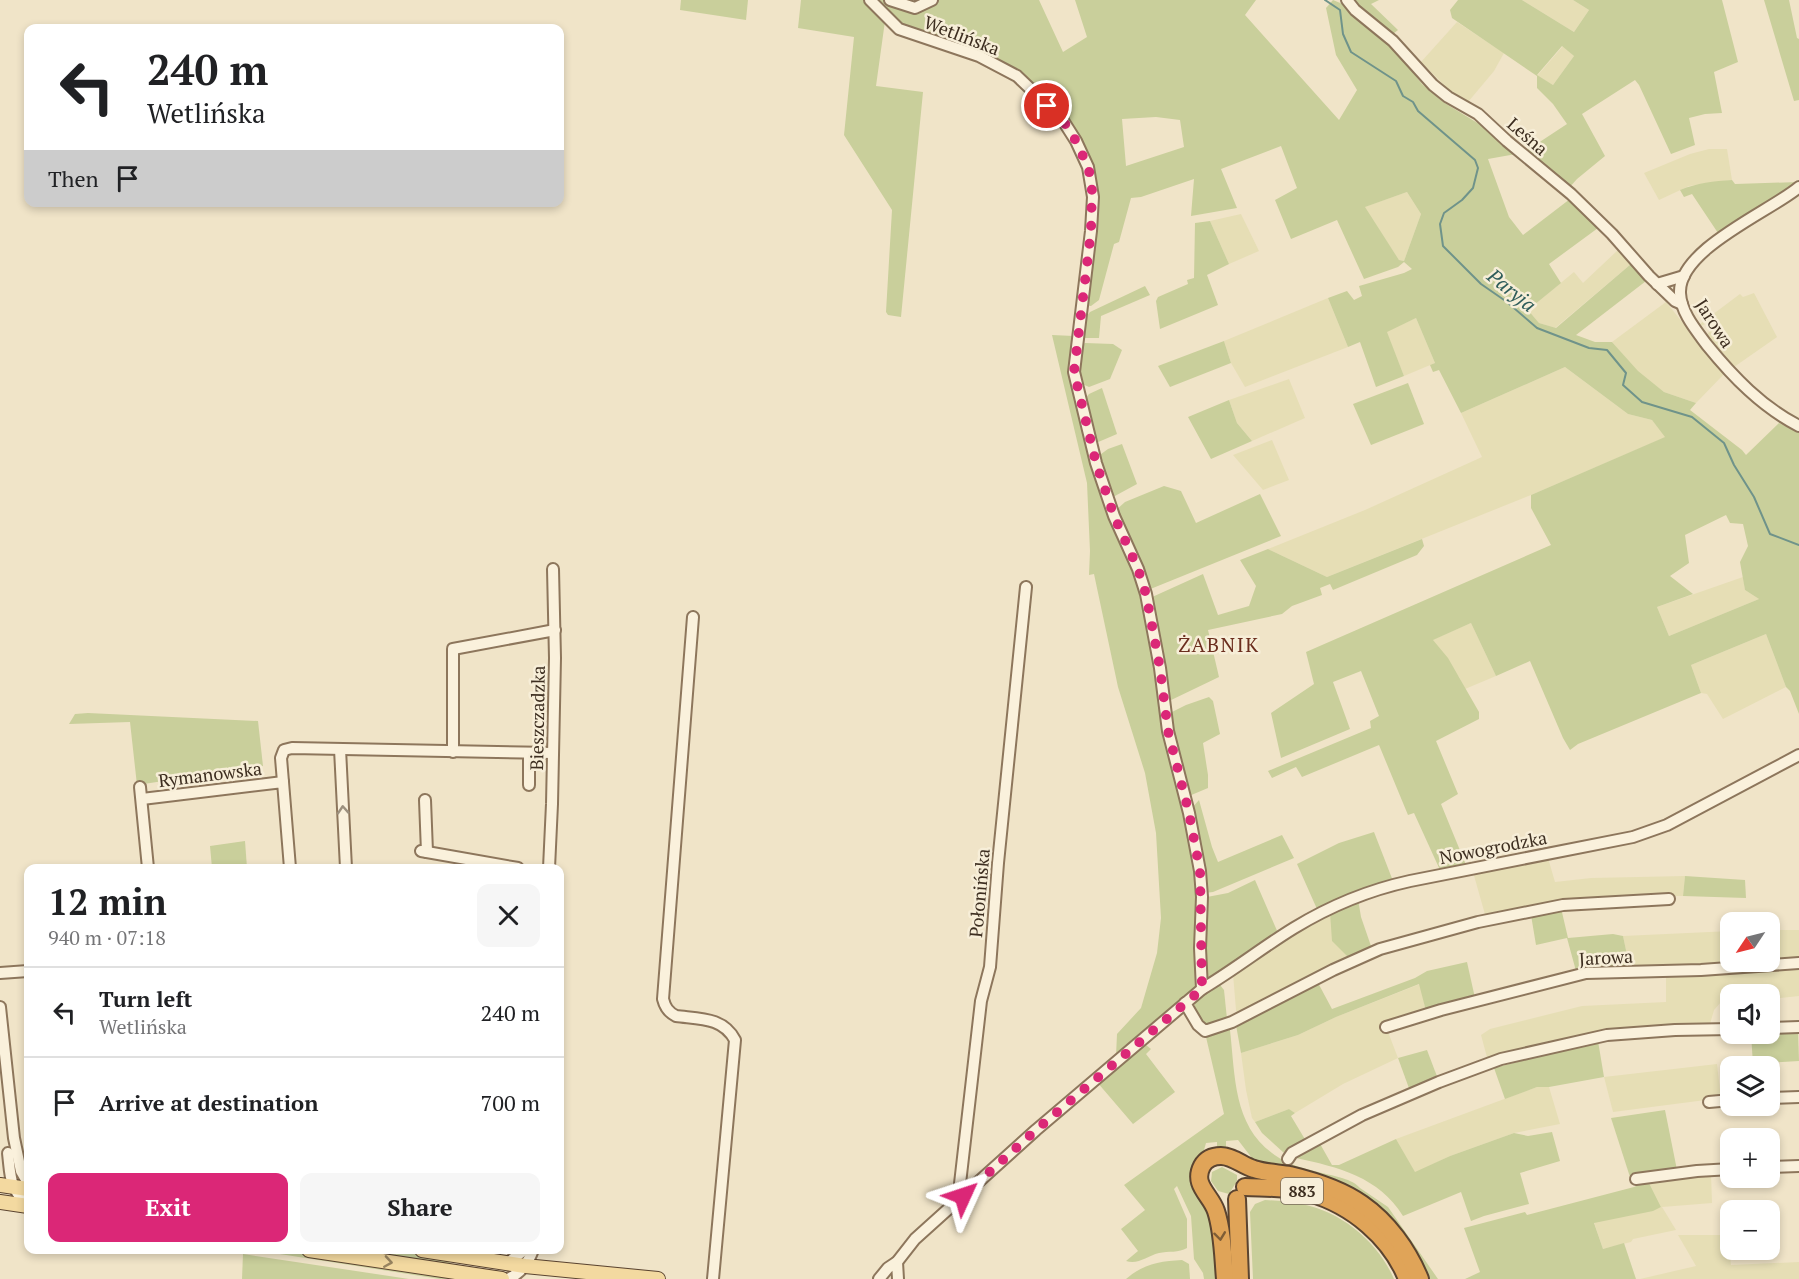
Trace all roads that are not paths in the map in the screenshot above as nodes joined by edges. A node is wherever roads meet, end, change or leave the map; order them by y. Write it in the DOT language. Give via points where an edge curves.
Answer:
graph roads {
  1 [pos="870,0"];
  2 [pos="890,0"];
  3 [pos="932,0"];
  4 [pos="1347,0"];
  5 [pos="1799,187"];
  6 [pos="1684,276"];
  7 [pos="1657,284"];
  8 [pos="1682,304"];
  9 [pos="1799,426"];
  10 [pos="554,568"];
  11 [pos="1026,587"];
  12 [pos="693,617"];
  13 [pos="555,630"];
  14 [pos="340,749"];
  15 [pos="453,752"];
  16 [pos="529,753"];
  17 [pos="553,753"];
  18 [pos="1799,755"];
  19 [pos="283,782"];
  20 [pos="529,785"];
  21 [pos="425,800"];
  22 [pos="148,864"];
  23 [pos="290,864"];
  24 [pos="346,864"];
  25 [pos="494,864"];
  26 [pos="549,864"];
  27 [pos="1669,899"];
  28 [pos="1799,963"];
  29 [pos="24,971"];
  30 [pos="0,973"];
  31 [pos="1202,989"];
  32 [pos="1185,1003"];
  33 [pos="0,1007"];
  34 [pos="1799,1027"];
  35 [pos="1386,1028"];
  36 [pos="1780,1028"];
  37 [pos="1720,1029"];
  38 [pos="1799,1097"];
  39 [pos="1780,1098"];
  40 [pos="1720,1101"];
  41 [pos="1709,1102"];
  42 [pos="14,1138"];
  43 [pos="8,1154"];
  44 [pos="1288,1159"];
  45 [pos="0,1163"];
  46 [pos="1244,1166"];
  47 [pos="1799,1166"];
  48 [pos="1780,1167"];
  49 [pos="1720,1170"];
  50 [pos="21,1171"];
  51 [pos="24,1176"];
  52 [pos="1636,1179"];
  53 [pos="7,1186"];
  54 [pos="24,1188"];
  55 [pos="1241,1193"];
  56 [pos="1207,1196"];
  57 [pos="0,1197"];
  58 [pos="958,1201"];
  59 [pos="0,1202"];
  60 [pos="24,1202"];
  61 [pos="24,1205"];
  62 [pos="336,1254"];
  63 [pos="448,1254"];
  64 [pos="520,1254"];
  65 [pos="532,1254"];
  66 [pos="537,1254"];
  67 [pos="508,1263"];
  68 [pos="525,1266"];
  69 [pos="551,1268"];
  70 [pos="896,1273"];
  71 [pos="502,1279"];
  72 [pos="507,1279"];
  73 [pos="658,1279"];
  74 [pos="713,1279"];
  75 [pos="879,1279"];
  76 [pos="1225,1279"];
  77 [pos="1240,1279"];
  78 [pos="1407,1279"];
  79 [pos="1420,1279"];
  1 -- 31 [label="street, Wetlińska" via="899,29 979,56 1017,76 1062,119 1088,167 1093,197 1091,231 1074,372 1096,463 1148,604 1168,731 1200,871"];
  2 -- 3 [label="street" via="915,8"];
  4 -- 7 [label="street, Leśna" via="1393,41 1433,85 1478,114 1571,194"];
  5 -- 6 [label="street" via="1720,238"];
  6 -- 7 [label="street"];
  6 -- 8 [label="street, Jarowa" via="1680,287"];
  7 -- 8 [label="street, Leśna"];
  8 -- 9 [label="street, Jarowa" via="1698,332 1731,373 1768,407"];
  10 -- 13 [label="street, Bieszczadzka"];
  11 -- 58 [label="street, Połonińska" via="990,967 981,1001"];
  12 -- 74 [label="street" via="663,999 670,1013 725,1025 735,1040"];
  13 -- 15 [label="street" via="453,649"];
  13 -- 17 [label="street, Bieszczadzka"];
  14 -- 15 [label="street, Rymanowska"];
  14 -- 19 [label="street, Rymanowska" via="284,750"];
  24 -- 14 [label="street, one-way"];
  15 -- 16 [label="street, Rymanowska"];
  16 -- 17 [label="street, Rymanowska"];
  16 -- 20 [label="street"];
  17 -- 26 [label="street, Bieszczadzka"];
  18 -- 31 [label="street, Nowogrodzka" via="1667,825 1633,837 1392,885 1333,907 1293,928"];
  19 -- 22 [label="street, Rymanowska" via="141,793"];
  19 -- 23 [label="street, Rymanowska"];
  21 -- 25 [label="street" via="424,852"];
  27 -- 32 [label="street" via="1563,905 1478,922 1380,949 1232,1022 1205,1031"];
  28 -- 35 [label="street, Jarowa" via="1586,973"];
  29 -- 30 [label="street"];
  31 -- 32 [label="street"];
  32 -- 58 [label="street"];
  33 -- 42 [label="street"];
  34 -- 36 [label="street"];
  37 -- 44 [label="street" via="1607,1035 1501,1059 1362,1115 1292,1153"];
  38 -- 39 [label="street"];
  40 -- 41 [label="street"];
  42 -- 43 [label="street"];
  42 -- 50 [label="street"];
  43 -- 45 [label="street"];
  43 -- 53 [label="street"];
  46 -- 55 [label="highway" via="1247,1175"];
  46 -- 56 [label="highway, 883" via="1222,1156 1208,1160 1199,1174"];
  46 -- 79 [label="highway, 883" via="1312,1181 1364,1205 1397,1239"];
  47 -- 48 [label="street"];
  49 -- 52 [label="street"];
  50 -- 51 [label="street"];
  50 -- 53 [label="street"];
  53 -- 54 [label="main road"];
  53 -- 57 [label="street"];
  53 -- 60 [label="street"];
  55 -- 56 [label="highway, 883" via="1227,1202"];
  55 -- 77 [label="highway"];
  55 -- 78 [label="highway, 883" via="1289,1189 1340,1205 1375,1231"];
  56 -- 76 [label="highway, 883, one-way" via="1216,1209"];
  58 -- 70 [label="street" via="915,1239"];
  59 -- 61 [label="main road"];
  62 -- 71 [label="main road, one-way"];
  63 -- 67 [label="main road"];
  64 -- 67 [label="street"];
  65 -- 68 [label="street"];
  66 -- 69 [label="street"];
  67 -- 68 [label="main road"];
  68 -- 69 [label="main road"];
  68 -- 72 [label="street"];
  69 -- 73 [label="main road"];
  70 -- 75 [label="street" via="888,1268"];
}
